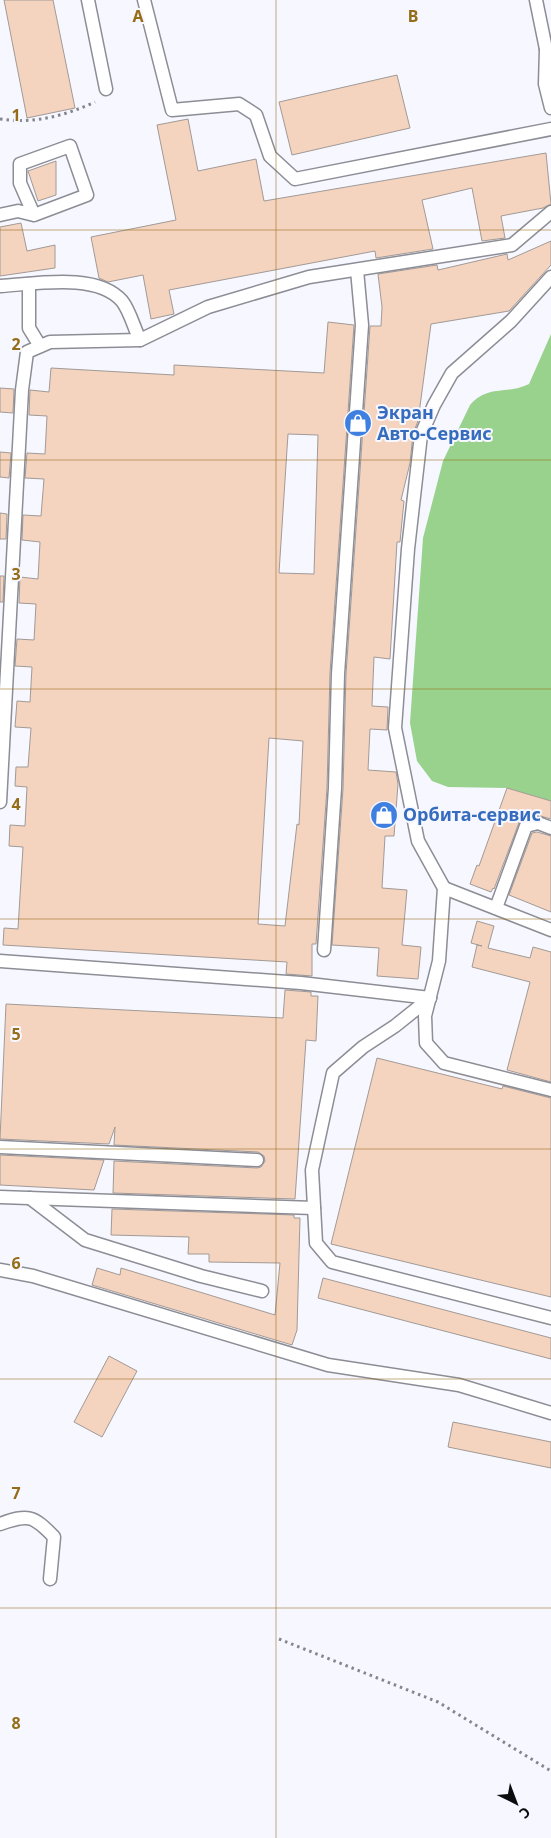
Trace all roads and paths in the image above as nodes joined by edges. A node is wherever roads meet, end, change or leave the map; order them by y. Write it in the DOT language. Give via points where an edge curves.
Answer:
graph roads {
  1 [pos="88,0"];
  2 [pos="144,0"];
  3 [pos="536,0"];
  4 [pos="549,49"];
  5 [pos="106,89"];
  6 [pos="551,108"];
  7 [pos="0,119"];
  8 [pos="551,129"];
  9 [pos="551,212"];
  10 [pos="0,215"];
  11 [pos="34,215"];
  12 [pos="357,270"];
  13 [pos="551,277"];
  14 [pos="29,284"];
  15 [pos="0,286"];
  16 [pos="140,340"];
  17 [pos="40,346"];
  18 [pos="0,802"];
  19 [pos="551,828"];
  20 [pos="444,888"];
  21 [pos="496,908"];
  22 [pos="551,930"];
  23 [pos="324,950"];
  24 [pos="0,962"];
  25 [pos="430,998"];
  26 [pos="551,1090"];
  27 [pos="0,1147"];
  28 [pos="257,1160"];
  29 [pos="0,1197"];
  30 [pos="30,1198"];
  31 [pos="314,1208"];
  32 [pos="0,1270"];
  33 [pos="262,1291"];
  34 [pos="551,1318"];
  35 [pos="551,1413"];
  36 [pos="0,1524"];
  37 [pos="50,1578"];
  38 [pos="279,1639"];
  39 [pos="551,1771"];
  1 -- 5 [label="lane"];
  2 -- 8 [label="lane" via="172,110 239,104 256,115 270,156 295,179"];
  3 -- 4 [label="lane"];
  4 -- 6 [label="lane" via="545,84"];
  5 -- 7 [label="path" via="94,102 62,116 17,121"];
  9 -- 12 [label="lane" via="512,245"];
  10 -- 11 [label="lane" via="18,211"];
  11 -- 11 [label="lane" via="87,195 70,146 20,164 20,183"];
  12 -- 16 [label="lane" via="309,277 208,307"];
  12 -- 23 [label="lane" via="362,325 338,674 335,788"];
  13 -- 20 [label="lane" via="511,321 452,373 420,435 395,728 418,841"];
  14 -- 15 [label="lane"];
  14 -- 16 [label="lane" via="82,282 110,290 123,302"];
  14 -- 17 [label="lane" via="29,328"];
  16 -- 17 [label="lane" via="50,342"];
  17 -- 18 [label="lane" via="27,352 22,390"];
  19 -- 21 [label="lane" via="538,823 526,826"];
  20 -- 21 [label="lane"];
  20 -- 25 [label="lane" via="439,961"];
  21 -- 22 [label="lane"];
  24 -- 25 [label="lane" via="301,983"];
  25 -- 26 [label="lane" via="425,1016 426,1043 444,1063"];
  25 -- 31 [label="lane" via="334,1074 312,1170"];
  27 -- 28 [label="lane"];
  29 -- 30 [label="lane"];
  30 -- 31 [label="lane"];
  30 -- 33 [label="lane" via="85,1240 200,1276"];
  31 -- 34 [label="lane" via="316,1242 332,1262"];
  32 -- 35 [label="lane" via="33,1276 328,1365 459,1385"];
  36 -- 37 [label="lane" via="21,1516 40,1522 54,1537"];
  38 -- 39 [label="path" via="438,1702"];
}
